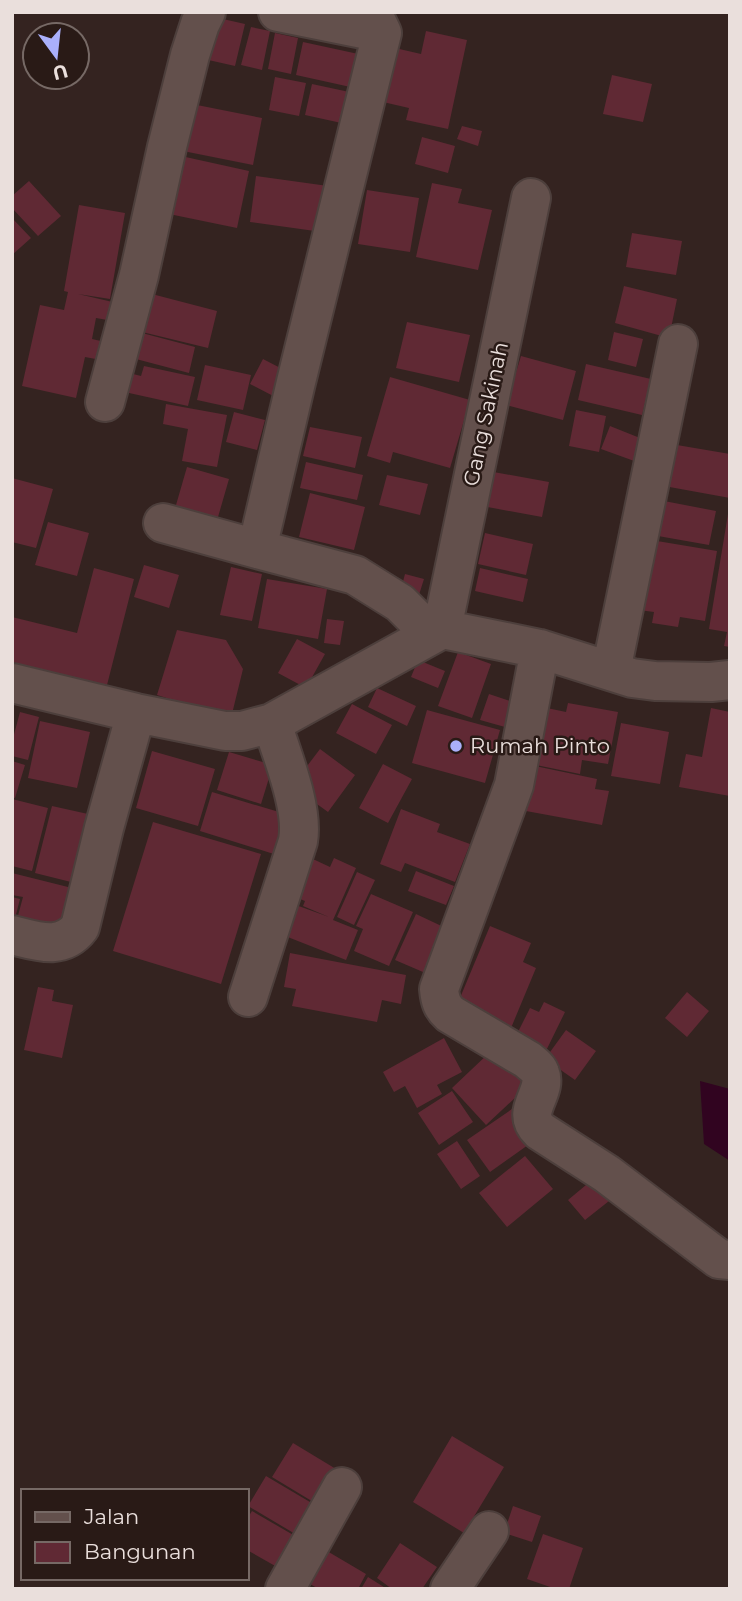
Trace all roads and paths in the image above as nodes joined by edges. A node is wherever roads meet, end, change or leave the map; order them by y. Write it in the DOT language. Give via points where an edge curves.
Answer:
graph roads {
  1 [pos="206,12"];
  2 [pos="278,12"];
  3 [pos="377,22"];
  4 [pos="531,198"];
  5 [pos="678,344"];
  6 [pos="105,402"];
  7 [pos="163,523"];
  8 [pos="257,549"];
  9 [pos="436,632"];
  10 [pos="540,649"];
  11 [pos="611,671"];
  12 [pos="730,680"];
  13 [pos="12,683"];
  14 [pos="136,713"];
  15 [pos="272,723"];
  16 [pos="12,935"];
  17 [pos="248,997"];
  18 [pos="730,1260"];
  19 [pos="342,1487"];
  20 [pos="489,1531"];
  21 [pos="285,1589"];
  22 [pos="450,1589"];
  1 -- 6 [label="street" via="190,55"];
  2 -- 3 [label="street"];
  3 -- 8 [label="street"];
  4 -- 9 [label="street, Gang Sakinah"];
  5 -- 11 [label="street"];
  7 -- 8 [label="street"];
  8 -- 9 [label="street" via="355,575"];
  9 -- 10 [label="street"];
  9 -- 15 [label="street"];
  10 -- 11 [label="street"];
  10 -- 18 [label="street" via="514,785 439,989 440,1000 450,1014 537,1068 541,1085 532,1114 535,1126 719,1259"];
  11 -- 12 [label="street" via="655,681"];
  13 -- 14 [label="street"];
  14 -- 15 [label="street" via="225,731"];
  14 -- 16 [label="street" via="80,928 74,936 55,943"];
  15 -- 17 [label="street" via="300,829"];
  19 -- 21 [label="street"];
  20 -- 22 [label="street"];
}
